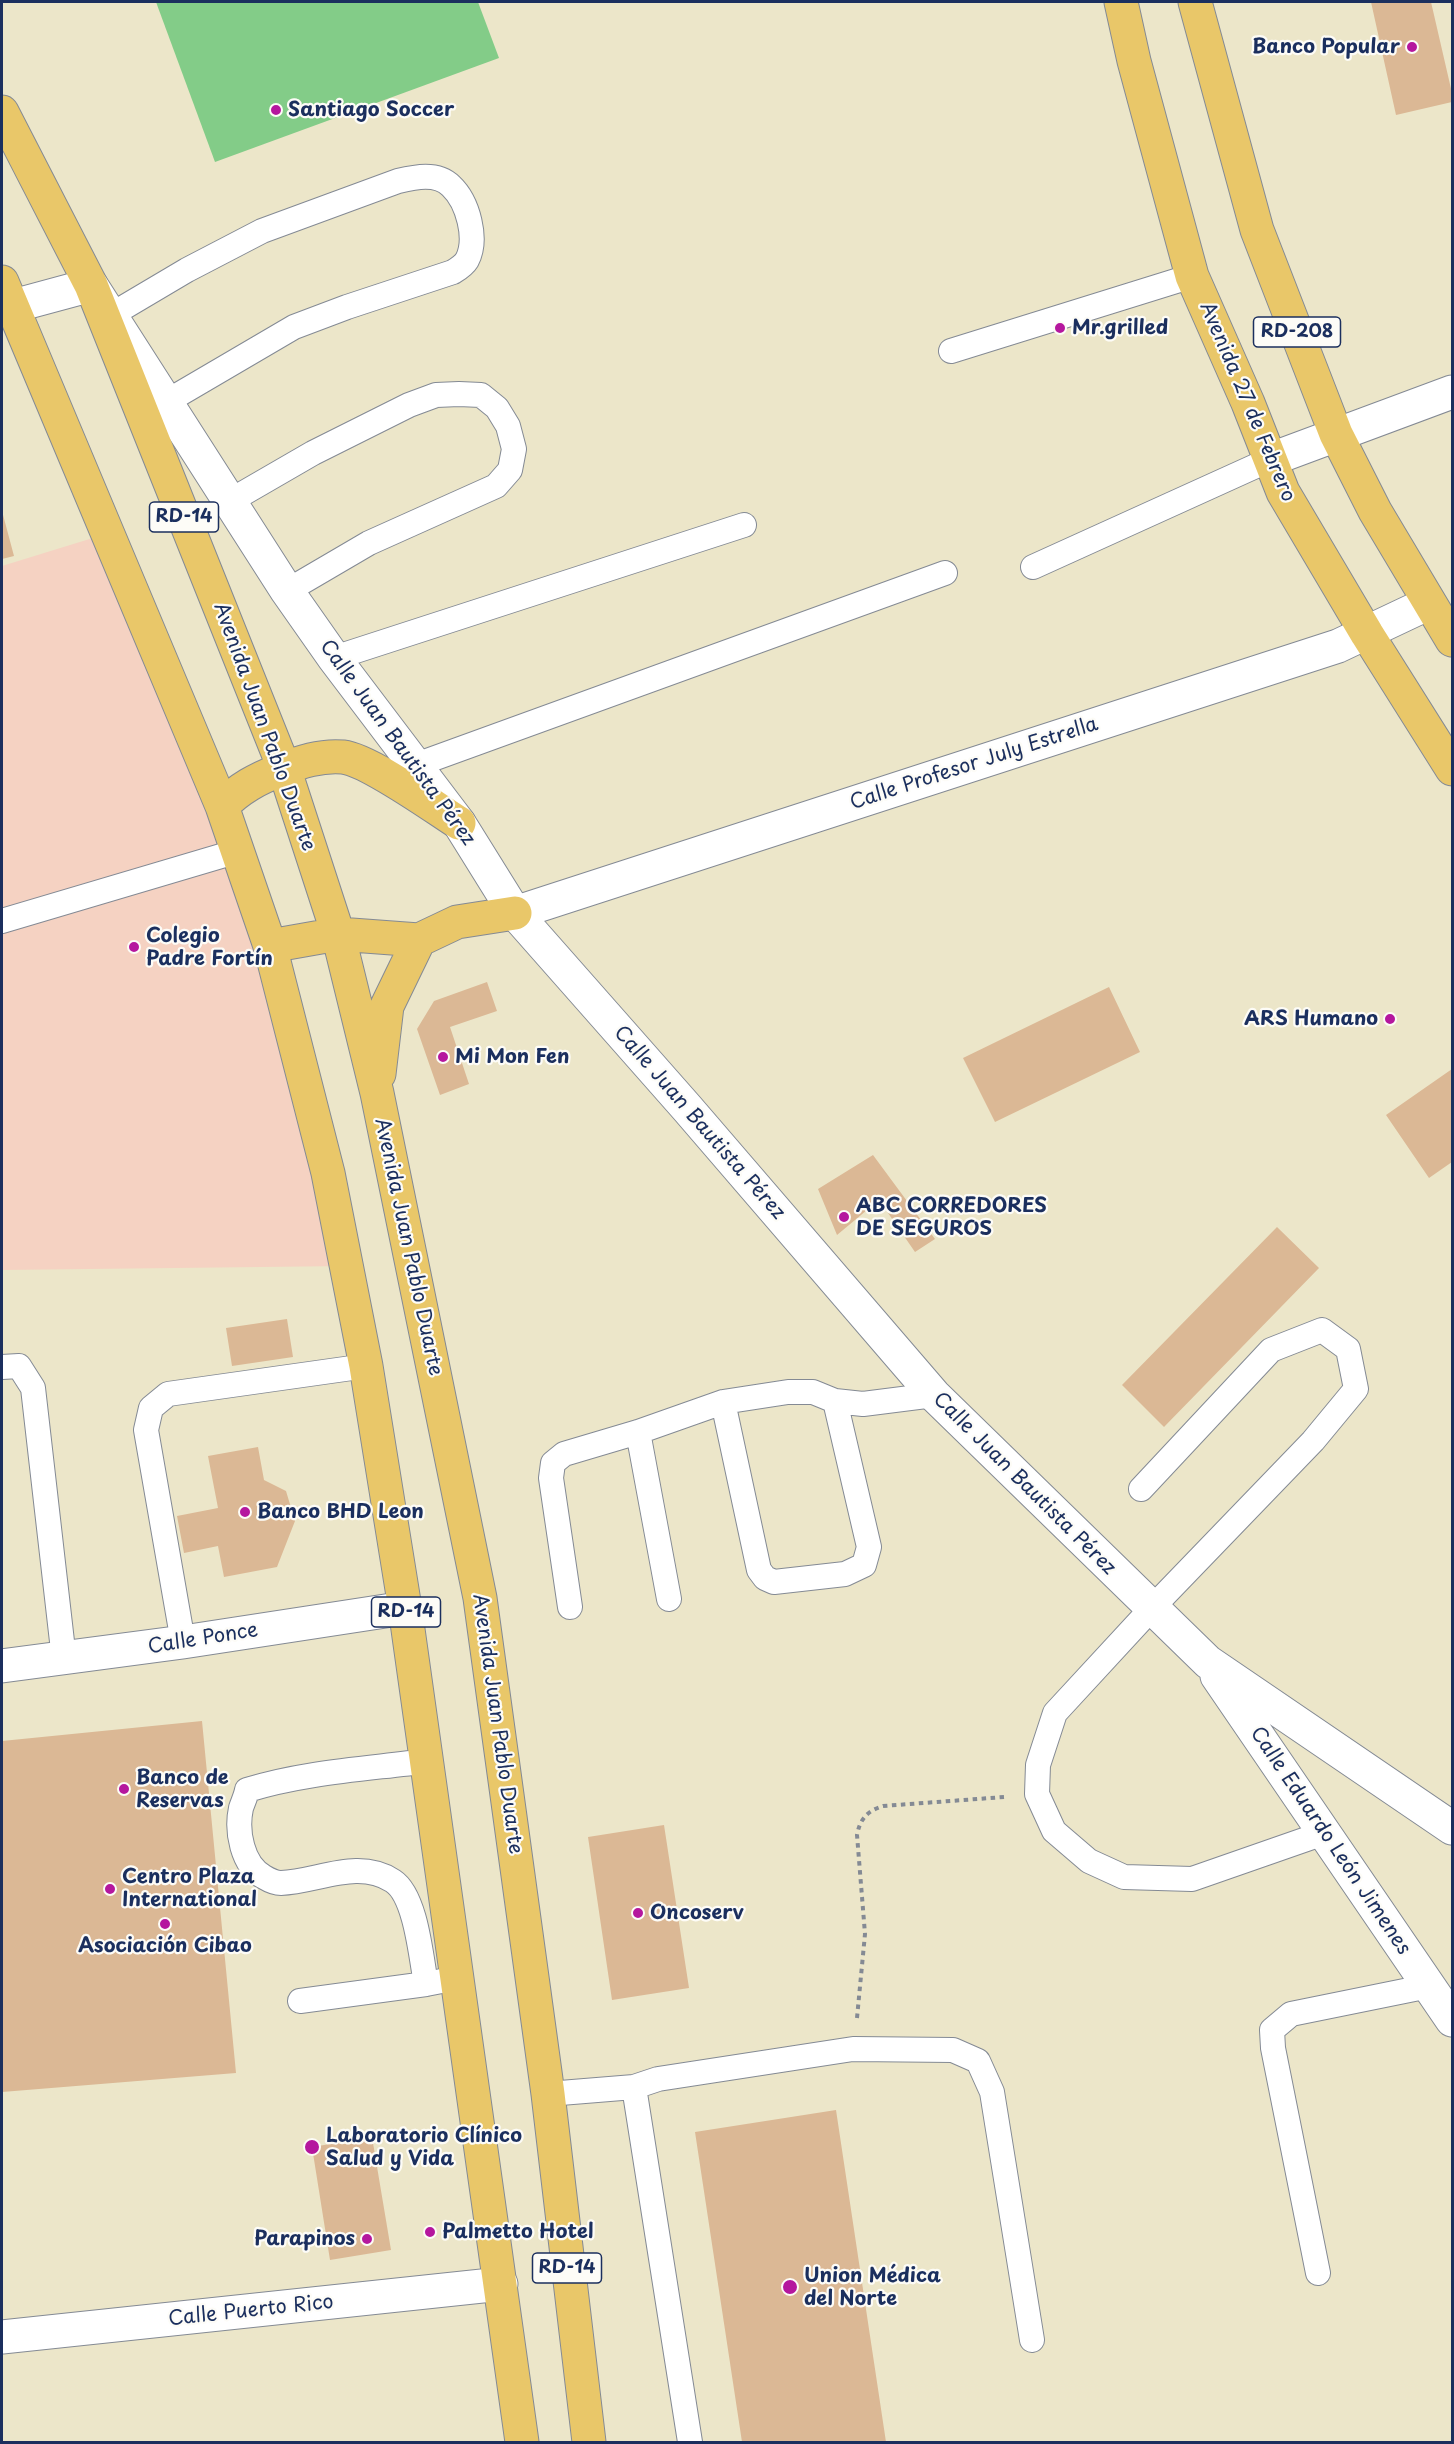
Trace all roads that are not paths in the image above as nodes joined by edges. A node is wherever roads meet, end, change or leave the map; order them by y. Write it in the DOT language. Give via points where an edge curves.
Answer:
graph roads {
  1 [pos="1121,2"];
  2 [pos="1195,2"];
  3 [pos="2,112"];
  4 [pos="1192,276"];
  5 [pos="91,285"];
  6 [pos="5,298"];
  7 [pos="111,315"];
  8 [pos="951,351"];
  9 [pos="1452,392"];
  10 [pos="166,402"];
  11 [pos="1336,434"];
  12 [pos="1269,460"];
  13 [pos="230,501"];
  14 [pos="744,525"];
  15 [pos="1033,567"];
  16 [pos="945,573"];
  17 [pos="287,591"];
  18 [pos="1429,603"];
  19 [pos="1366,634"];
  20 [pos="1452,640"];
  21 [pos="334,658"];
  22 [pos="416,765"];
  23 [pos="284,768"];
  24 [pos="1452,769"];
  25 [pos="222,806"];
  26 [pos="459,822"];
  27 [pos="238,851"];
  28 [pos="515,913"];
  29 [pos="2,921"];
  30 [pos="338,934"];
  31 [pos="418,940"];
  32 [pos="270,946"];
  33 [pos="377,1093"];
  34 [pos="366,1366"];
  35 [pos="2,1367"];
  36 [pos="934,1395"];
  37 [pos="835,1401"];
  38 [pos="723,1402"];
  39 [pos="638,1432"];
  40 [pos="1141,1489"];
  41 [pos="669,1599"];
  42 [pos="570,1607"];
  43 [pos="405,1608"];
  44 [pos="1151,1608"];
  45 [pos="183,1642"];
  46 [pos="64,1659"];
  47 [pos="1208,1662"];
  48 [pos="2,1666"];
  49 [pos="427,1761"];
  50 [pos="1452,1828"];
  51 [pos="1324,1833"];
  52 [pos="457,1978"];
  53 [pos="426,1984"];
  54 [pos="1429,1986"];
  55 [pos="300,2001"];
  56 [pos="1452,2020"];
  57 [pos="634,2087"];
  58 [pos="548,2094"];
  59 [pos="1318,2273"];
  60 [pos="501,2284"];
  61 [pos="2,2337"];
  62 [pos="1032,2340"];
  63 [pos="522,2442"];
  64 [pos="589,2442"];
  65 [pos="690,2442"];
  1 -- 4 [label="main road, Avenida 27 de Febrero / RD-208"];
  2 -- 11 [label="main road, RD-208" via="1257,231"];
  3 -- 5 [label="main road, Avenida Juan Pablo Duarte / RD-14"];
  4 -- 8 [label="lane"];
  4 -- 12 [label="main road, Avenida 27 de Febrero / RD-208"];
  5 -- 6 [label="street"];
  5 -- 7 [label="street, Calle Juan Bautista Pérez"];
  5 -- 23 [label="main road, Avenida Juan Pablo Duarte / RD-14"];
  6 -- 25 [label="main road, RD-14"];
  7 -- 10 [label="street, Calle Juan Bautista Pérez"];
  7 -- 10 [label="lane" via="262,231 398,180 432,177 451,185 462,201 470,222 472,244 466,261 453,272 294,327"];
  9 -- 11 [label="street"];
  10 -- 13 [label="street, Calle Juan Bautista Pérez"];
  11 -- 12 [label="street"];
  11 -- 18 [label="main road, RD-208" via="1374,511"];
  12 -- 15 [label="lane"];
  12 -- 19 [label="main road, Avenida 27 de Febrero / RD-208" via="1283,492"];
  13 -- 17 [label="street, Calle Juan Bautista Pérez"];
  13 -- 17 [label="lane" via="313,453 427,398 481,395 497,408 508,426 514,449 510,470 496,486 369,543"];
  14 -- 21 [label="lane"];
  16 -- 22 [label="lane"];
  17 -- 21 [label="street, Calle Juan Bautista Pérez"];
  18 -- 19 [label="street, Calle Profesor July Estrella"];
  18 -- 20 [label="main road, RD-208"];
  19 -- 24 [label="main road, Avenida 27 de Febrero / RD-208"];
  19 -- 28 [label="street, Calle Profesor July Estrella"];
  21 -- 22 [label="street, Calle Juan Bautista Pérez"];
  22 -- 26 [label="street, Calle Juan Bautista Pérez"];
  23 -- 25 [label="main road" via="246,785"];
  23 -- 26 [label="main road" via="315,758 345,757 373,769"];
  23 -- 30 [label="main road, Avenida Juan Pablo Duarte / RD-14"];
  25 -- 27 [label="main road, RD-14"];
  26 -- 28 [label="street, Calle Juan Bautista Pérez"];
  27 -- 29 [label="lane"];
  27 -- 32 [label="main road, RD-14"];
  28 -- 31 [label="main road" via="457,922"];
  28 -- 36 [label="street, Calle Juan Bautista Pérez"];
  30 -- 31 [label="main road"];
  30 -- 32 [label="main road"];
  30 -- 33 [label="main road, Avenida Juan Pablo Duarte / RD-14"];
  31 -- 33 [label="main road" via="387,1006"];
  32 -- 34 [label="main road, RD-14" via="328,1173"];
  33 -- 58 [label="main road, Avenida Juan Pablo Duarte / RD-14" via="480,1598"];
  34 -- 43 [label="main road, RD-14"];
  34 -- 45 [label="lane" via="168,1394 151,1408 146,1430"];
  35 -- 46 [label="lane" via="19,1366 33,1388"];
  36 -- 37 [label="lane" via="863,1404"];
  36 -- 44 [label="street, Calle Juan Bautista Pérez"];
  37 -- 38 [label="lane" via="813,1392 788,1392"];
  37 -- 38 [label="lane" via="869,1547 864,1565 845,1574 774,1581 759,1570"];
  38 -- 39 [label="lane"];
  39 -- 41 [label="lane"];
  39 -- 42 [label="lane" via="564,1454 553,1463 551,1478"];
  40 -- 44 [label="lane" via="1271,1350 1322,1330 1348,1349 1356,1389 1313,1441"];
  43 -- 45 [label="street, Calle Ponce"];
  43 -- 49 [label="main road, RD-14"];
  44 -- 47 [label="street, Calle Juan Bautista Pérez"];
  44 -- 51 [label="lane" via="1055,1713 1038,1765 1037,1794 1054,1831 1089,1862 1124,1877 1192,1879"];
  45 -- 46 [label="street, Calle Ponce"];
  46 -- 48 [label="street, Calle Ponce"];
  47 -- 50 [label="street, Calle Juan Bautista Pérez"];
  47 -- 51 [label="street, Calle Eduardo León Jimenes"];
  49 -- 52 [label="main road, RD-14"];
  49 -- 53 [label="lane" via="323,1774 247,1790 240,1827 249,1863 257,1873 279,1884 345,1872 372,1873 393,1881 405,1895"];
  51 -- 54 [label="street, Calle Eduardo León Jimenes"];
  52 -- 53 [label="lane"];
  52 -- 60 [label="main road, RD-14"];
  53 -- 55 [label="lane"];
  54 -- 56 [label="street, Calle Eduardo León Jimenes"];
  54 -- 59 [label="lane" via="1291,2014 1272,2030"];
  57 -- 58 [label="lane"];
  57 -- 62 [label="lane" via="658,2079 854,2049 953,2050 978,2061 992,2092"];
  57 -- 65 [label="lane"];
  58 -- 64 [label="main road, Avenida Juan Pablo Duarte / RD-14"];
  60 -- 61 [label="street, Calle Puerto Rico"];
  60 -- 63 [label="main road"];
}
